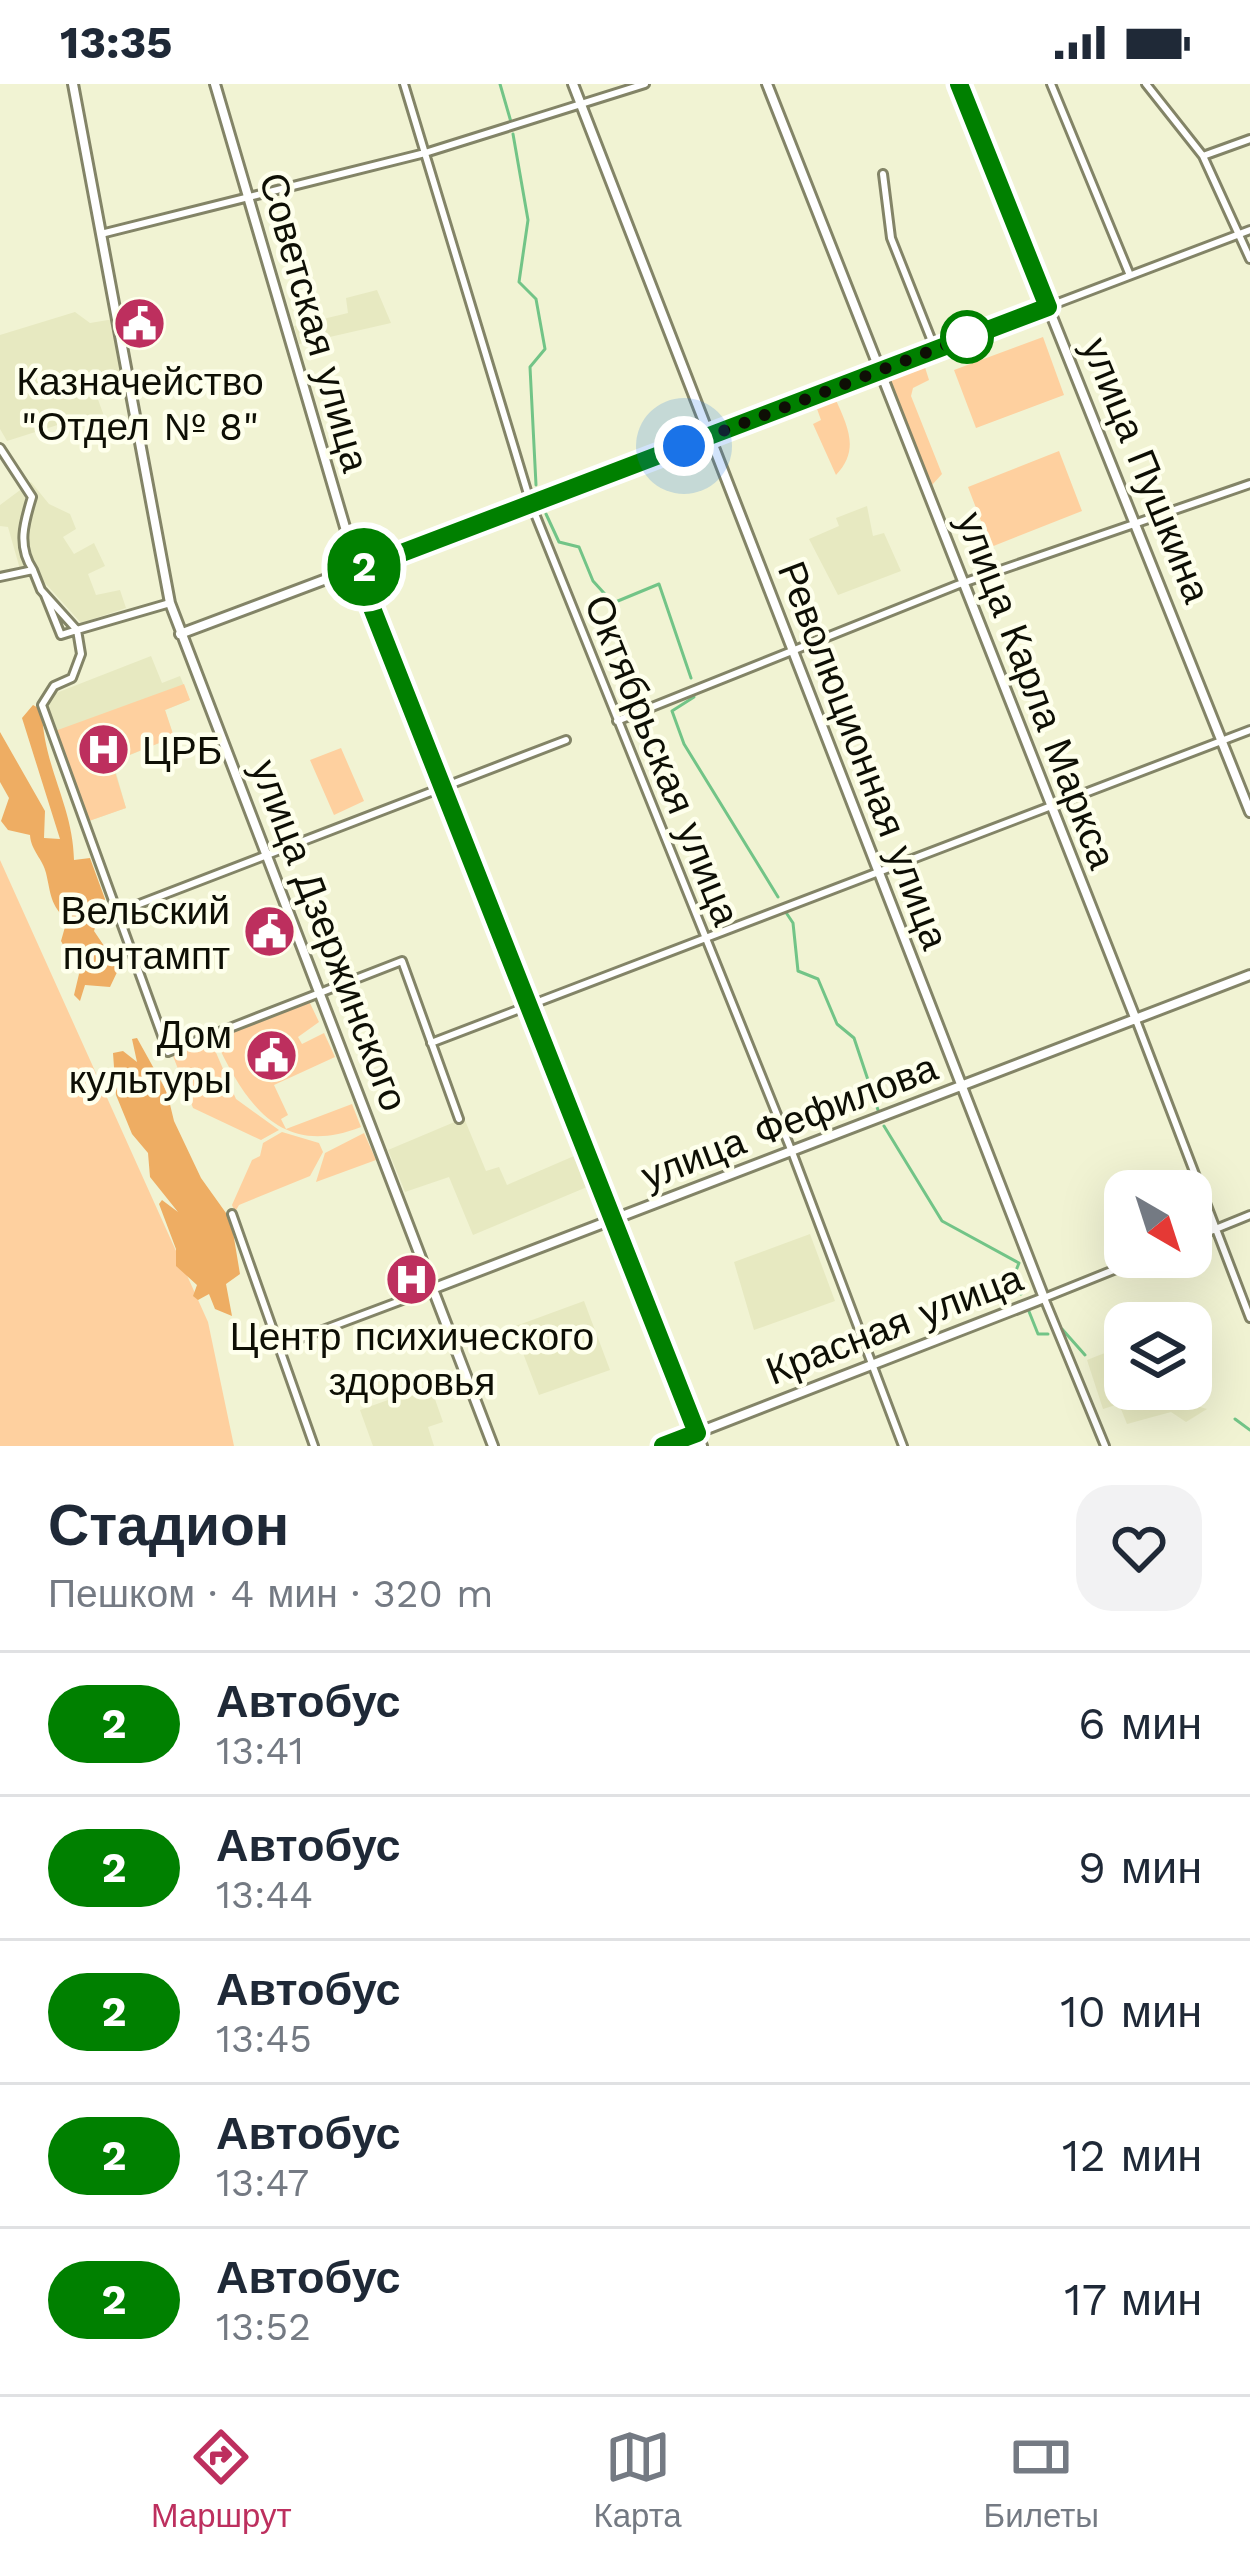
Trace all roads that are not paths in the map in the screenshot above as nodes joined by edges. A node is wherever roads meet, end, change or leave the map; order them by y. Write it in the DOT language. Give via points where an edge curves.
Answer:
graph roads {
  1 [pos="73,84"];
  2 [pos="215,84"];
  3 [pos="404,84"];
  4 [pos="573,84"];
  5 [pos="644,84"];
  6 [pos="767,84"];
  7 [pos="959,84"];
  8 [pos="1052,84"];
  9 [pos="1146,84"];
  10 [pos="583,108"];
  11 [pos="1250,139"];
  12 [pos="425,154"];
  13 [pos="1203,156"];
  14 [pos="883,174"];
  15 [pos="246,198"];
  16 [pos="1245,232"];
  17 [pos="101,234"];
  18 [pos="1250,259"];
  19 [pos="1129,273"];
  20 [pos="1048,307"];
  21 [pos="934,349"];
  22 [pos="879,371"];
  23 [pos="709,436"];
  24 [pos="0,448"];
  25 [pos="1250,484"];
  26 [pos="531,504"];
  27 [pos="1137,523"];
  28 [pos="33,570"];
  29 [pos="357,570"];
  30 [pos="0,577"];
  31 [pos="963,583"];
  32 [pos="45,595"];
  33 [pos="170,603"];
  34 [pos="77,630"];
  35 [pos="180,634"];
  36 [pos="791,654"];
  37 [pos="617,721"];
  38 [pos="1250,730"];
  39 [pos="566,740"];
  40 [pos="1221,741"];
  41 [pos="441,786"];
  42 [pos="1048,805"];
  43 [pos="1250,812"];
  44 [pos="267,854"];
  45 [pos="875,871"];
  46 [pos="116,913"];
  47 [pos="705,937"];
  48 [pos="1250,975"];
  49 [pos="322,992"];
  50 [pos="530,1007"];
  51 [pos="1136,1020"];
  52 [pos="431,1043"];
  53 [pos="961,1087"];
  54 [pos="459,1119"];
  55 [pos="792,1152"];
  56 [pos="232,1214"];
  57 [pos="1250,1215"];
  58 [pos="613,1222"];
  59 [pos="1216,1228"];
  60 [pos="1212,1230"];
  61 [pos="1104,1274"];
  62 [pos="432,1289"];
  63 [pos="1044,1298"];
  64 [pos="1247,1305"];
  65 [pos="1250,1318"];
  66 [pos="280,1346"];
  67 [pos="873,1363"];
  68 [pos="697,1433"];
  69 [pos="314,1446"];
  70 [pos="493,1446"];
  71 [pos="663,1446"];
  72 [pos="702,1446"];
  73 [pos="903,1446"];
  74 [pos="1106,1446"];
  1 -- 17 [label="main road, улица Дзержинского"];
  2 -- 15 [label="main road, Советская улица"];
  3 -- 12 [label="street, Октябрьская улица"];
  4 -- 10 [label="main road, Революционная улица"];
  5 -- 10 [label="street"];
  6 -- 22 [label="main road, улица Карла Маркса"];
  7 -- 20 [label="main road, улица Пушкина"];
  8 -- 19 [label="street"];
  9 -- 13 [label="street"];
  10 -- 12 [label="street"];
  10 -- 23 [label="main road, Революционная улица"];
  11 -- 13 [label="street"];
  12 -- 15 [label="street"];
  12 -- 26 [label="street, Октябрьская улица"];
  13 -- 16 [label="street"];
  14 -- 21 [label="street" via="891,238"];
  15 -- 17 [label="street"];
  15 -- 29 [label="main road, Советская улица"];
  16 -- 18 [label="street"];
  16 -- 19 [label="street"];
  17 -- 33 [label="main road, улица Дзержинского"];
  19 -- 20 [label="street"];
  20 -- 21 [label="street"];
  20 -- 27 [label="main road, улица Пушкина"];
  21 -- 22 [label="street"];
  22 -- 23 [label="main road"];
  22 -- 31 [label="main road, улица Карла Маркса"];
  23 -- 26 [label="main road"];
  23 -- 36 [label="main road, Революционная улица"];
  24 -- 28 [label="street" via="32,497 22,530"];
  25 -- 27 [label="street"];
  26 -- 29 [label="main road"];
  26 -- 37 [label="street, Октябрьская улица"];
  27 -- 31 [label="street"];
  27 -- 40 [label="main road, улица Пушкина"];
  28 -- 30 [label="street"];
  28 -- 32 [label="street"];
  29 -- 35 [label="main road"];
  29 -- 41 [label="main road, Советская улица"];
  31 -- 36 [label="street"];
  31 -- 42 [label="main road, улица Карла Маркса"];
  32 -- 34 [label="street"];
  32 -- 34 [label="street" via="62,635"];
  33 -- 34 [label="street"];
  33 -- 35 [label="main road, улица Дзержинского"];
  34 -- 46 [label="street" via="78,669 42,705"];
  35 -- 44 [label="main road, улица Дзержинского"];
  36 -- 37 [label="street"];
  36 -- 45 [label="main road, Революционная улица"];
  37 -- 47 [label="street, Октябрьская улица"];
  38 -- 40 [label="street"];
  39 -- 41 [label="street"];
  40 -- 42 [label="street"];
  40 -- 43 [label="main road, улица Пушкина"];
  41 -- 44 [label="street"];
  41 -- 50 [label="main road, Советская улица"];
  42 -- 45 [label="street"];
  42 -- 51 [label="main road, улица Карла Маркса"];
  44 -- 46 [label="street"];
  44 -- 49 [label="main road, улица Дзержинского"];
  45 -- 47 [label="street"];
  45 -- 53 [label="main road, Революционная улица"];
  46 -- 49 [label="street" via="168,1052"];
  47 -- 50 [label="street"];
  47 -- 55 [label="street, Октябрьская улица"];
  48 -- 51 [label="main road, улица Фефилова"];
  49 -- 52 [label="street" via="402,961"];
  49 -- 62 [label="main road, улица Дзержинского"];
  50 -- 52 [label="street"];
  50 -- 58 [label="main road, Советская улица"];
  51 -- 53 [label="main road, улица Фефилова"];
  51 -- 59 [label="street, улица Карла Маркса"];
  52 -- 54 [label="street"];
  53 -- 55 [label="main road, улица Фефилова"];
  53 -- 63 [label="main road, Революционная улица"];
  55 -- 58 [label="main road, улица Фефилова"];
  55 -- 67 [label="street, Октябрьская улица"];
  56 -- 66 [label="street"];
  57 -- 59 [label="street"];
  58 -- 62 [label="main road, улица Фефилова"];
  58 -- 68 [label="main road, Советская улица"];
  59 -- 60 [label="street"];
  59 -- 64 [label="street, улица Карла Маркса"];
  61 -- 63 [label="street, Красная улица"];
  62 -- 66 [label="street, улица Фефилова"];
  62 -- 70 [label="main road, улица Дзержинского"];
  63 -- 67 [label="main road, Красная улица"];
  63 -- 74 [label="street, Революционная улица"];
  64 -- 65 [label="street, улица Карла Маркса"];
  66 -- 69 [label="street"];
  67 -- 68 [label="main road, Красная улица"];
  67 -- 73 [label="street, Октябрьская улица"];
  68 -- 71 [label="main road, Красная улица"];
  68 -- 72 [label="main road, Советская улица"];
}
